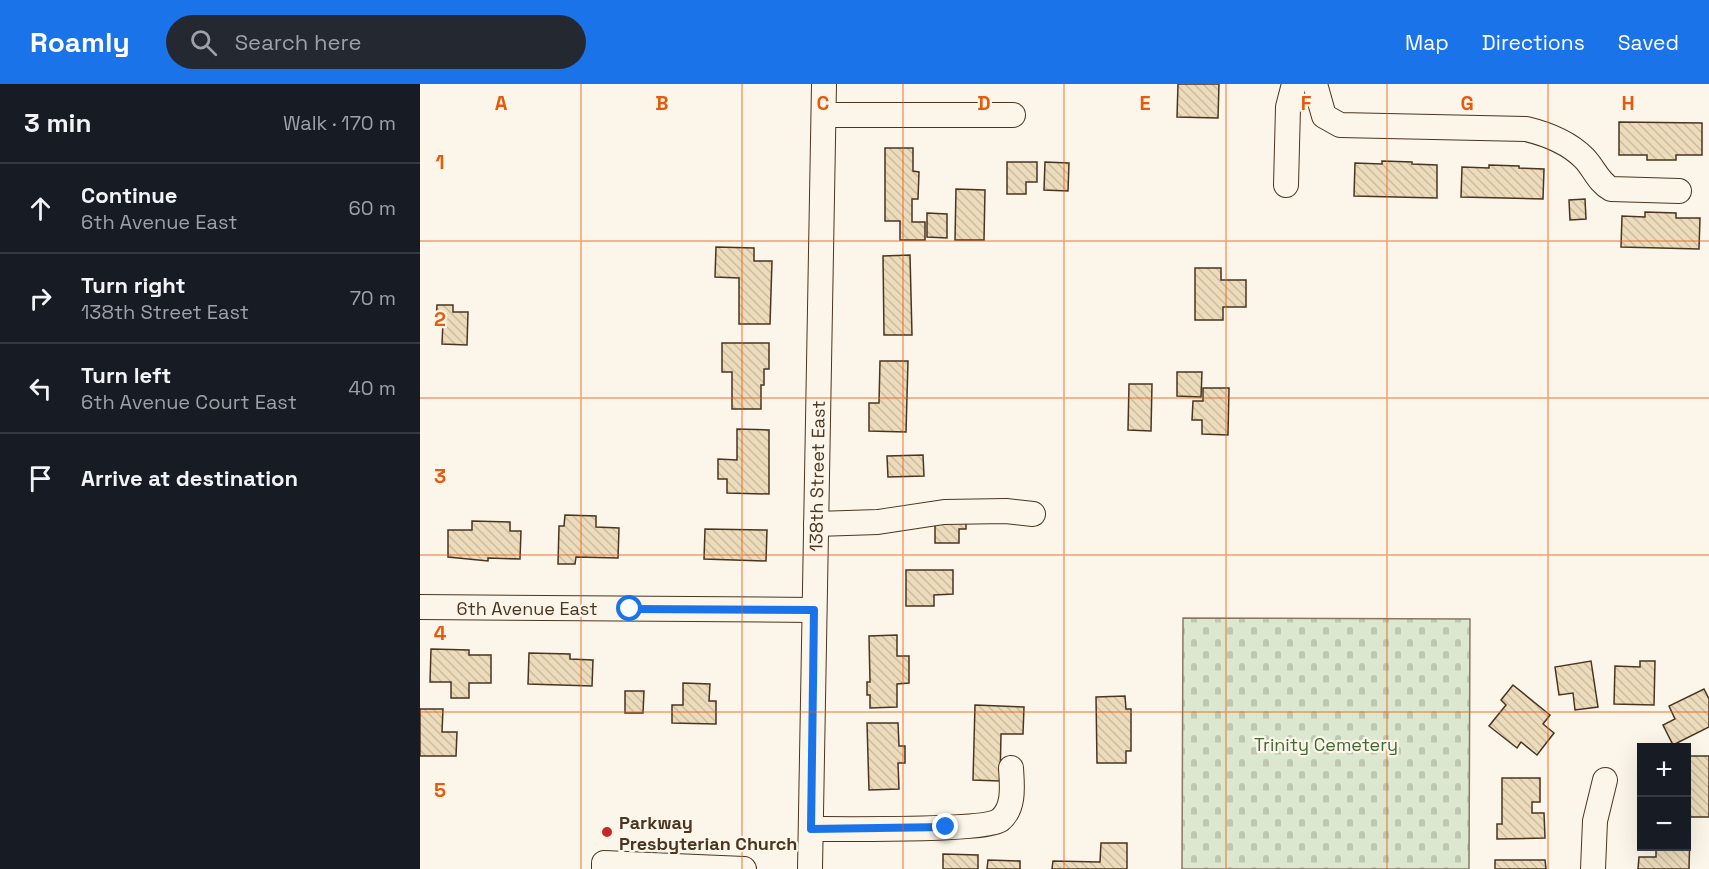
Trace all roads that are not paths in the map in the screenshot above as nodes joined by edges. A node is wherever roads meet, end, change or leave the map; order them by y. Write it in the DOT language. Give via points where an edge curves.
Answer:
graph roads {
  1 [pos="824,84"];
  2 [pos="1294,84"];
  3 [pos="1314,84"];
  4 [pos="824,115"];
  5 [pos="1013,115"];
  6 [pos="1286,184"];
  7 [pos="1679,191"];
  8 [pos="1033,514"];
  9 [pos="816,524"];
  10 [pos="420,607"];
  11 [pos="814,610"];
  12 [pos="1011,768"];
  13 [pos="1605,780"];
  14 [pos="811,829"];
  15 [pos="604,869"];
  16 [pos="744,869"];
  17 [pos="810,869"];
  18 [pos="1593,869"];
  1 -- 4 [label="street, 138th Street East"];
  2 -- 6 [label="street" via="1288,107"];
  3 -- 7 [label="street" via="1324,116 1340,125 1526,129 1566,143 1611,189"];
  4 -- 5 [label="street"];
  4 -- 9 [label="street, 138th Street East"];
  8 -- 9 [label="street" via="944,512 878,522"];
  9 -- 11 [label="street, 138th Street East"];
  10 -- 11 [label="street, 6th Avenue East"];
  11 -- 14 [label="street, 138th Street East"];
  12 -- 14 [label="street" via="1008,811 991,824"];
  13 -- 18 [label="street" via="1595,821"];
  14 -- 17 [label="street, 138th Street East"];
  15 -- 16 [label="street" via="604,862"];
}
